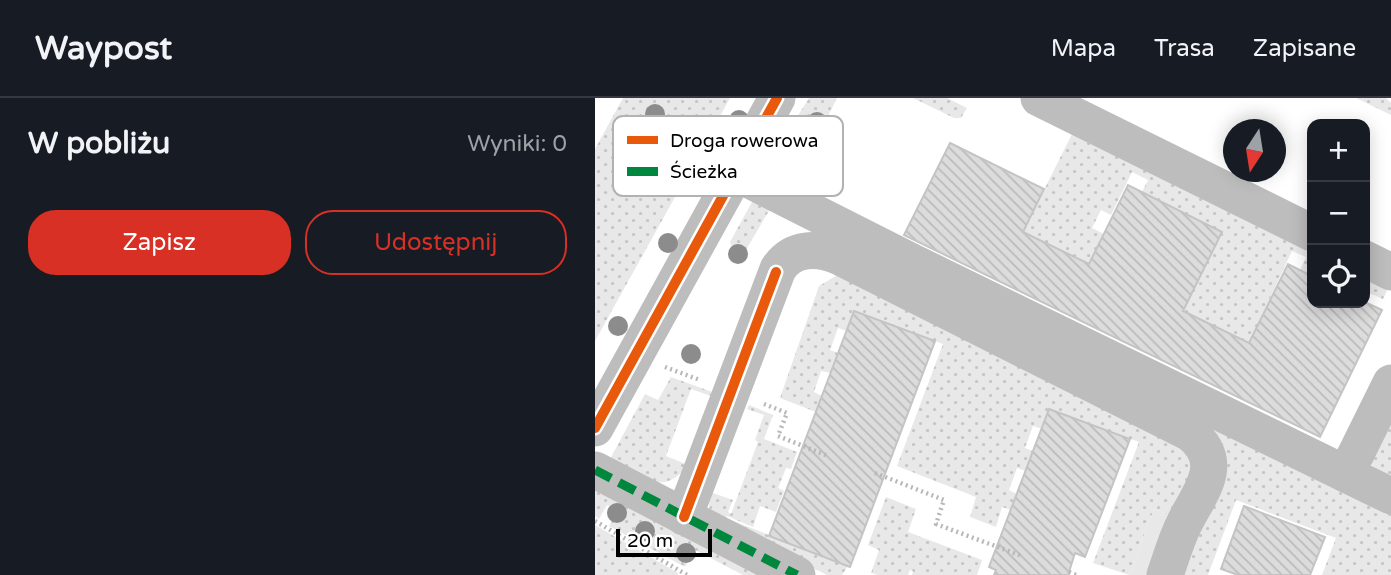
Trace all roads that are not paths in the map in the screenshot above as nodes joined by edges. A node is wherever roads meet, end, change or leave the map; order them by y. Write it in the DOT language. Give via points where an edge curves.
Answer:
graph roads {
  1 [pos="777,98"];
  2 [pos="1039,98"];
  3 [pos="767,116"];
  4 [pos="722,196"];
  5 [pos="781,196"];
  6 [pos="1307,231"];
  7 [pos="1370,262"];
  8 [pos="1391,272"];
  9 [pos="1391,383"];
  10 [pos="605,387"];
  11 [pos="595,428"];
  12 [pos="595,470"];
  13 [pos="1346,474"];
  14 [pos="1391,496"];
  15 [pos="684,517"];
  16 [pos="797,575"];
  17 [pos="1165,575"];
  1 -- 3 [label="street"];
  2 -- 6 [label="street"];
  4 -- 10 [label="street"];
  5 -- 13 [label="street"];
  7 -- 8 [label="street"];
  9 -- 13 [label="street"];
  10 -- 11 [label="street"];
  12 -- 15 [label="street"];
  13 -- 14 [label="street"];
  15 -- 16 [label="street"];
  15 -- 17 [label="street" via="776,272 789,257 817,250 1191,433 1204,447 1209,473"];
}
